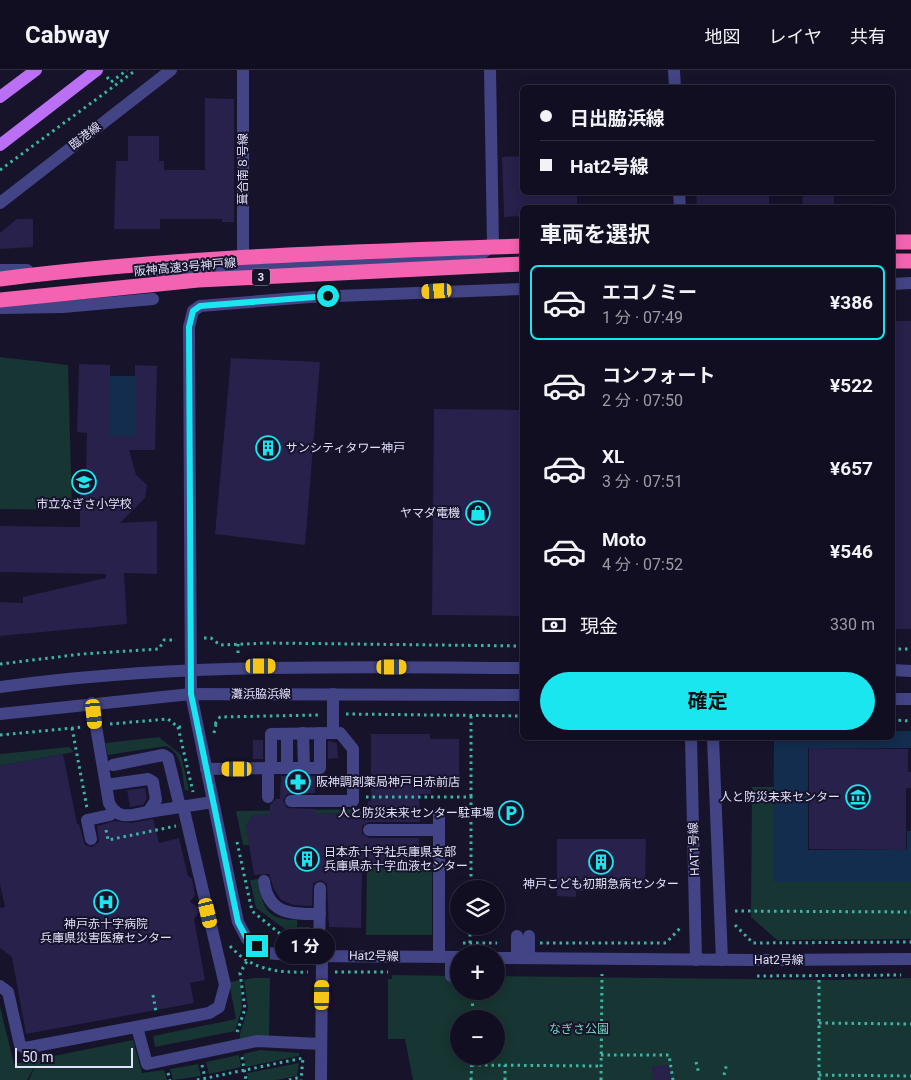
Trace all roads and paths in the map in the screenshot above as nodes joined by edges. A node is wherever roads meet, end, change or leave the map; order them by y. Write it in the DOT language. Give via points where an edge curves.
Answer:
graph roads {
  1 [pos="36,70"];
  2 [pos="97,70"];
  3 [pos="127,70"];
  4 [pos="136,70"];
  5 [pos="171,70"];
  6 [pos="243,70"];
  7 [pos="490,70"];
  8 [pos="674,70"];
  9 [pos="111,82"];
  10 [pos="675,85"];
  11 [pos="0,96"];
  12 [pos="0,145"];
  13 [pos="0,170"];
  14 [pos="0,202"];
  15 [pos="895,241"];
  16 [pos="911,241"];
  17 [pos="493,245"];
  18 [pos="520,245"];
  19 [pos="520,245"];
  20 [pos="895,261"];
  21 [pos="911,261"];
  22 [pos="520,264"];
  23 [pos="243,269"];
  24 [pos="0,270"];
  25 [pos="0,279"];
  26 [pos="911,283"];
  27 [pos="895,284"];
  28 [pos="520,289"];
  29 [pos="153,299"];
  30 [pos="0,300"];
  31 [pos="0,308"];
  32 [pos="201,638"];
  33 [pos="176,640"];
  34 [pos="238,644"];
  35 [pos="520,646"];
  36 [pos="895,649"];
  37 [pos="911,649"];
  38 [pos="142,651"];
  39 [pos="238,655"];
  40 [pos="142,660"];
  41 [pos="0,664"];
  42 [pos="520,668"];
  43 [pos="190,669"];
  44 [pos="895,670"];
  45 [pos="911,671"];
  46 [pos="0,686"];
  47 [pos="191,694"];
  48 [pos="333,694"];
  49 [pos="520,695"];
  50 [pos="895,699"];
  51 [pos="911,699"];
  52 [pos="92,703"];
  53 [pos="239,711"];
  54 [pos="0,714"];
  55 [pos="334,714"];
  56 [pos="147,715"];
  57 [pos="239,716"];
  58 [pos="471,716"];
  59 [pos="520,716"];
  60 [pos="895,720"];
  61 [pos="147,721"];
  62 [pos="911,721"];
  63 [pos="208,724"];
  64 [pos="216,724"];
  65 [pos="83,726"];
  66 [pos="72,728"];
  67 [pos="303,733"];
  68 [pos="320,733"];
  69 [pos="334,733"];
  70 [pos="287,734"];
  71 [pos="85,736"];
  72 [pos="216,740"];
  73 [pos="690,740"];
  74 [pos="714,740"];
  75 [pos="113,765"];
  76 [pos="269,768"];
  77 [pos="287,768"];
  78 [pos="304,768"];
  79 [pos="206,769"];
  80 [pos="106,785"];
  81 [pos="268,797"];
  82 [pos="471,797"];
  83 [pos="156,800"];
  84 [pos="291,801"];
  85 [pos="213,802"];
  86 [pos="179,807"];
  87 [pos="93,811"];
  88 [pos="113,811"];
  89 [pos="148,812"];
  90 [pos="439,814"];
  91 [pos="105,826"];
  92 [pos="180,826"];
  93 [pos="370,830"];
  94 [pos="439,830"];
  95 [pos="236,835"];
  96 [pos="90,839"];
  97 [pos="264,881"];
  98 [pos="320,888"];
  99 [pos="734,902"];
  100 [pos="735,911"];
  101 [pos="911,912"];
  102 [pos="320,914"];
  103 [pos="682,917"];
  104 [pos="470,935"];
  105 [pos="523,939"];
  106 [pos="319,941"];
  107 [pos="911,942"];
  108 [pos="439,943"];
  109 [pos="470,943"];
  110 [pos="321,956"];
  111 [pos="448,957"];
  112 [pos="505,958"];
  113 [pos="523,958"];
  114 [pos="911,958"];
  115 [pos="696,960"];
  116 [pos="722,960"];
  117 [pos="247,961"];
  118 [pos="602,974"];
  119 [pos="447,976"];
  120 [pos="819,976"];
  121 [pos="0,986"];
  122 [pos="153,995"];
  123 [pos="157,1015"];
  124 [pos="819,1023"];
  125 [pos="911,1024"];
  126 [pos="137,1026"];
  127 [pos="321,1044"];
  128 [pos="239,1045"];
  129 [pos="601,1056"];
  130 [pos="696,1062"];
  131 [pos="727,1063"];
  132 [pos="202,1065"];
  133 [pos="472,1065"];
  134 [pos="505,1065"];
  135 [pos="601,1066"];
  136 [pos="244,1070"];
  137 [pos="699,1074"];
  138 [pos="724,1075"];
  139 [pos="818,1075"];
  140 [pos="911,1076"];
  141 [pos="205,1078"];
  142 [pos="860,1078"];
  143 [pos="301,1079"];
  144 [pos="197,1080"];
  145 [pos="246,1080"];
  146 [pos="289,1080"];
  147 [pos="321,1080"];
  148 [pos="471,1080"];
  149 [pos="505,1080"];
  150 [pos="601,1080"];
  151 [pos="673,1080"];
  152 [pos="818,1080"];
  1 -- 11 [label="main road"];
  2 -- 12 [label="main road"];
  3 -- 9 [label="path"];
  4 -- 13 [label="path"];
  5 -- 14 [label="street, 臨港線"];
  6 -- 23 [label="street, 葺合南８号線"];
  7 -- 17 [label="street"];
  8 -- 10 [label="street"];
  15 -- 16 [label="highway"];
  17 -- 18 [label="street"];
  17 -- 23 [label="street" via="479,256"];
  19 -- 25 [label="highway, 阪神高速3号神戸線 / 3, bridge" via="312,253 136,265"];
  20 -- 21 [label="highway"];
  22 -- 30 [label="highway, 阪神高速3号神戸線 / 3" via="198,280"];
  23 -- 24 [label="street"];
  26 -- 27 [label="street"];
  28 -- 43 [label="street, Hat2号線" via="310,296 200,306 193,311 189,327"];
  29 -- 31 [label="street" via="63,307"];
  32 -- 34 [label="path" via="211,638 220,645"];
  33 -- 38 [label="path" via="164,640 159,649"];
  34 -- 35 [label="path"];
  34 -- 39 [label="path"];
  36 -- 37 [label="path"];
  38 -- 40 [label="path"];
  38 -- 41 [label="path"];
  42 -- 43 [label="street" via="261,666"];
  43 -- 46 [label="street"];
  43 -- 47 [label="street, Hat2号線"];
  44 -- 45 [label="street"];
  47 -- 48 [label="street, 灘浜脇浜線"];
  47 -- 52 [label="street, 灘浜脇浜線"];
  47 -- 79 [label="street, Hat2号線"];
  48 -- 49 [label="street, 灘浜脇浜線"];
  48 -- 55 [label="street"];
  50 -- 51 [label="street"];
  52 -- 54 [label="street, 灘浜脇浜線"];
  52 -- 80 [label="street"];
  53 -- 57 [label="path"];
  55 -- 57 [label="path"];
  55 -- 58 [label="path"];
  55 -- 69 [label="street"];
  56 -- 61 [label="path"];
  57 -- 64 [label="path" via="220,717"];
  58 -- 59 [label="path"];
  58 -- 82 [label="path"];
  60 -- 62 [label="path"];
  63 -- 64 [label="path"];
  64 -- 72 [label="path"];
  65 -- 71 [label="path"];
  66 -- 87 [label="path" via="88,812"];
  67 -- 68 [label="street"];
  67 -- 70 [label="street"];
  67 -- 78 [label="street"];
  68 -- 69 [label="street"];
  68 -- 78 [label="street" via="320,768"];
  69 -- 84 [label="street" via="340,733 353,749 353,801"];
  70 -- 76 [label="street" via="271,734"];
  70 -- 77 [label="street"];
  73 -- 115 [label="street, HAT1号線"];
  74 -- 116 [label="street, HAT1号線"];
  75 -- 86 [label="street" via="163,755 168,758"];
  76 -- 77 [label="street"];
  76 -- 79 [label="street"];
  76 -- 81 [label="street"];
  77 -- 78 [label="street"];
  79 -- 85 [label="street, Hat2号線"];
  80 -- 83 [label="street" via="148,779 153,782"];
  80 -- 88 [label="street"];
  83 -- 86 [label="street"];
  83 -- 89 [label="street"];
  85 -- 86 [label="street"];
  85 -- 110 [label="street, Hat2号線" via="238,922 247,939 266,953"];
  86 -- 89 [label="street"];
  86 -- 126 [label="street" via="224,985 222,1001 219,1008 209,1013"];
  88 -- 89 [label="street" via="125,816"];
  88 -- 96 [label="street" via="87,820"];
  90 -- 94 [label="street"];
  91 -- 92 [label="path" via="108,840"];
  93 -- 94 [label="street"];
  94 -- 108 [label="street"];
  95 -- 106 [label="path" via="252,911 290,941"];
  97 -- 102 [label="street" via="268,897 280,909 298,914"];
  98 -- 102 [label="street"];
  99 -- 100 [label="path"];
  100 -- 101 [label="path"];
  100 -- 107 [label="path" via="735,926 753,943"];
  102 -- 106 [label="street"];
  103 -- 105 [label="path" via="682,927 666,943"];
  104 -- 109 [label="path"];
  105 -- 109 [label="path"];
  105 -- 113 [label="street"];
  106 -- 110 [label="street"];
  108 -- 109 [label="path"];
  108 -- 111 [label="street"];
  110 -- 111 [label="street, Hat2号線"];
  110 -- 127 [label="street"];
  111 -- 119 [label="street"];
  112 -- 113 [label="street, Hat2号線"];
  113 -- 115 [label="street, Hat2号線"];
  114 -- 116 [label="street, Hat2号線"];
  115 -- 116 [label="street, Hat2号線"];
  117 -- 128 [label="path" via="240,973 245,1009 237,1034"];
  118 -- 129 [label="path"];
  120 -- 124 [label="path"];
  121 -- 126 [label="street" via="8,992 20,1045 25,1048"];
  122 -- 123 [label="path"];
  124 -- 125 [label="path"];
  124 -- 139 [label="path"];
  126 -- 128 [label="street" via="146,1064"];
  127 -- 128 [label="street" via="257,1042"];
  127 -- 147 [label="street" via="325,1061"];
  128 -- 136 [label="path"];
  129 -- 135 [label="path"];
  129 -- 151 [label="path" via="669,1055"];
  130 -- 137 [label="path"];
  131 -- 138 [label="path"];
  132 -- 141 [label="path"];
  133 -- 148 [label="path"];
  134 -- 135 [label="path"];
  134 -- 149 [label="path"];
  135 -- 150 [label="path"];
  136 -- 141 [label="path"];
  136 -- 143 [label="path" via="303,1058"];
  136 -- 145 [label="path"];
  139 -- 142 [label="path"];
  139 -- 152 [label="path"];
  140 -- 142 [label="path"];
  141 -- 144 [label="path"];
  143 -- 146 [label="path"];
}
